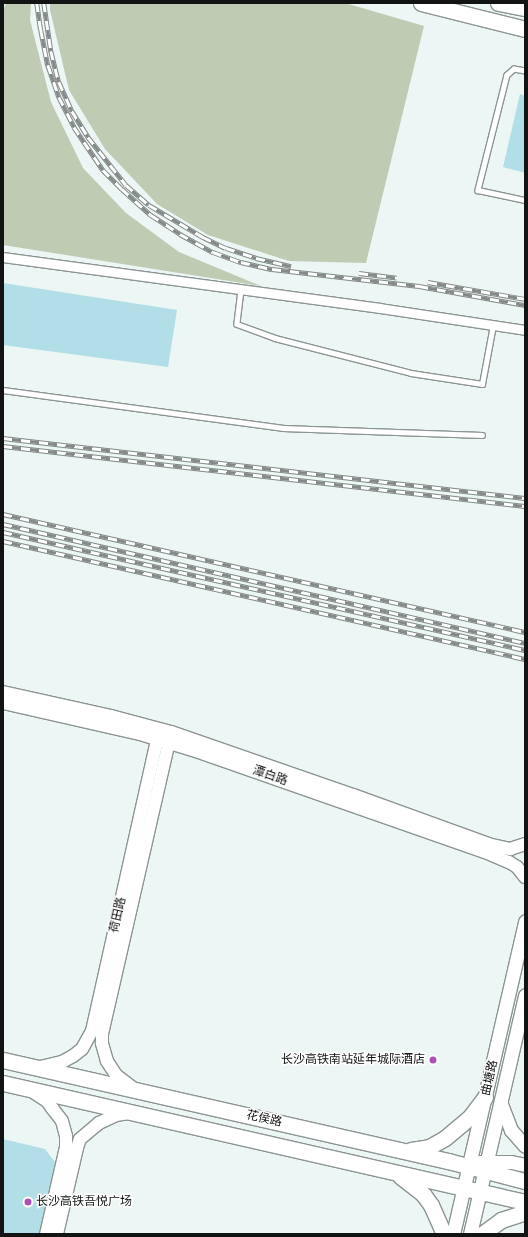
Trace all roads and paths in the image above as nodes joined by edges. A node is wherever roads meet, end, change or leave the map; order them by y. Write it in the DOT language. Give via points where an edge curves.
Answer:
graph roads {
  1 [pos="421,3"];
  2 [pos="499,3"];
  3 [pos="525,8"];
  4 [pos="525,29"];
  5 [pos="525,71"];
  6 [pos="525,200"];
  7 [pos="3,257"];
  8 [pos="241,290"];
  9 [pos="492,325"];
  10 [pos="525,330"];
  11 [pos="3,390"];
  12 [pos="482,435"];
  13 [pos="3,692"];
  14 [pos="3,703"];
  15 [pos="130,732"];
  16 [pos="164,736"];
  17 [pos="197,751"];
  18 [pos="157,769"];
  19 [pos="525,844"];
  20 [pos="525,877"];
  21 [pos="525,921"];
  22 [pos="525,994"];
  23 [pos="3,1060"];
  24 [pos="36,1068"];
  25 [pos="3,1084"];
  26 [pos="29,1089"];
  27 [pos="138,1090"];
  28 [pos="485,1097"];
  29 [pos="500,1102"];
  30 [pos="132,1113"];
  31 [pos="525,1146"];
  32 [pos="402,1151"];
  33 [pos="470,1164"];
  34 [pos="525,1165"];
  35 [pos="485,1166"];
  36 [pos="396,1173"];
  37 [pos="525,1181"];
  38 [pos="464,1188"];
  39 [pos="480,1192"];
  40 [pos="525,1202"];
  41 [pos="525,1212"];
  42 [pos="46,1234"];
  43 [pos="57,1234"];
  44 [pos="444,1234"];
  45 [pos="453,1234"];
  46 [pos="470,1234"];
  47 [pos="482,1234"];
  1 -- 4 [label="main road"];
  2 -- 3 [label="highway"];
  5 -- 6 [label="lane" via="514,69 507,75 478,190"];
  7 -- 8 [label="street"];
  8 -- 9 [label="street"];
  8 -- 9 [label="lane" via="237,324 275,338 411,373 482,384"];
  9 -- 10 [label="street"];
  11 -- 12 [label="lane" via="282,428"];
  13 -- 16 [label="street, 潭白路" via="112,716"];
  14 -- 15 [label="street, 潭白路"];
  15 -- 16 [label="street, 潭白路"];
  15 -- 18 [label="street" via="138,735 146,744"];
  16 -- 17 [label="street, 潭白路"];
  16 -- 18 [label="street, 荷田路"];
  16 -- 19 [label="street, 潭白路" via="346,792 488,844 510,849"];
  17 -- 18 [label="street" via="176,754"];
  17 -- 20 [label="street, 潭白路" via="484,852 509,862"];
  18 -- 24 [label="street, 荷田路" via="92,1031 82,1049 73,1056 57,1064"];
  18 -- 27 [label="street, 荷田路" via="102,1034 104,1052 111,1068 123,1081"];
  21 -- 28 [label="main road, 曲塘路"];
  22 -- 29 [label="main road, 曲塘路"];
  23 -- 24 [label="main road, 花侯路"];
  24 -- 27 [label="main road, 花侯路"];
  25 -- 26 [label="main road, 花侯路"];
  26 -- 30 [label="main road, 花侯路"];
  26 -- 42 [label="street" via="52,1108 62,1121 66,1136"];
  27 -- 32 [label="main road, 花侯路"];
  28 -- 32 [label="main road" via="470,1117 445,1138 429,1146"];
  28 -- 33 [label="main road, 曲塘路"];
  29 -- 31 [label="main road" via="511,1130"];
  29 -- 35 [label="main road, 曲塘路"];
  30 -- 36 [label="main road, 花侯路"];
  30 -- 43 [label="street" via="108,1118 92,1127 80,1139"];
  32 -- 33 [label="main road, 花侯路"];
  33 -- 35 [label="main road, 花侯路"];
  33 -- 38 [label="main road, 曲塘路"];
  34 -- 35 [label="main road" via="511,1162"];
  35 -- 37 [label="main road, 花侯路"];
  35 -- 39 [label="main road, 曲塘路"];
  36 -- 38 [label="main road, 花侯路"];
  36 -- 44 [label="main road" via="427,1199"];
  38 -- 39 [label="main road, 花侯路"];
  38 -- 45 [label="main road, 曲塘路"];
  39 -- 40 [label="main road, 花侯路"];
  39 -- 46 [label="main road, 曲塘路"];
  41 -- 47 [label="main road" via="501,1220"];
}
